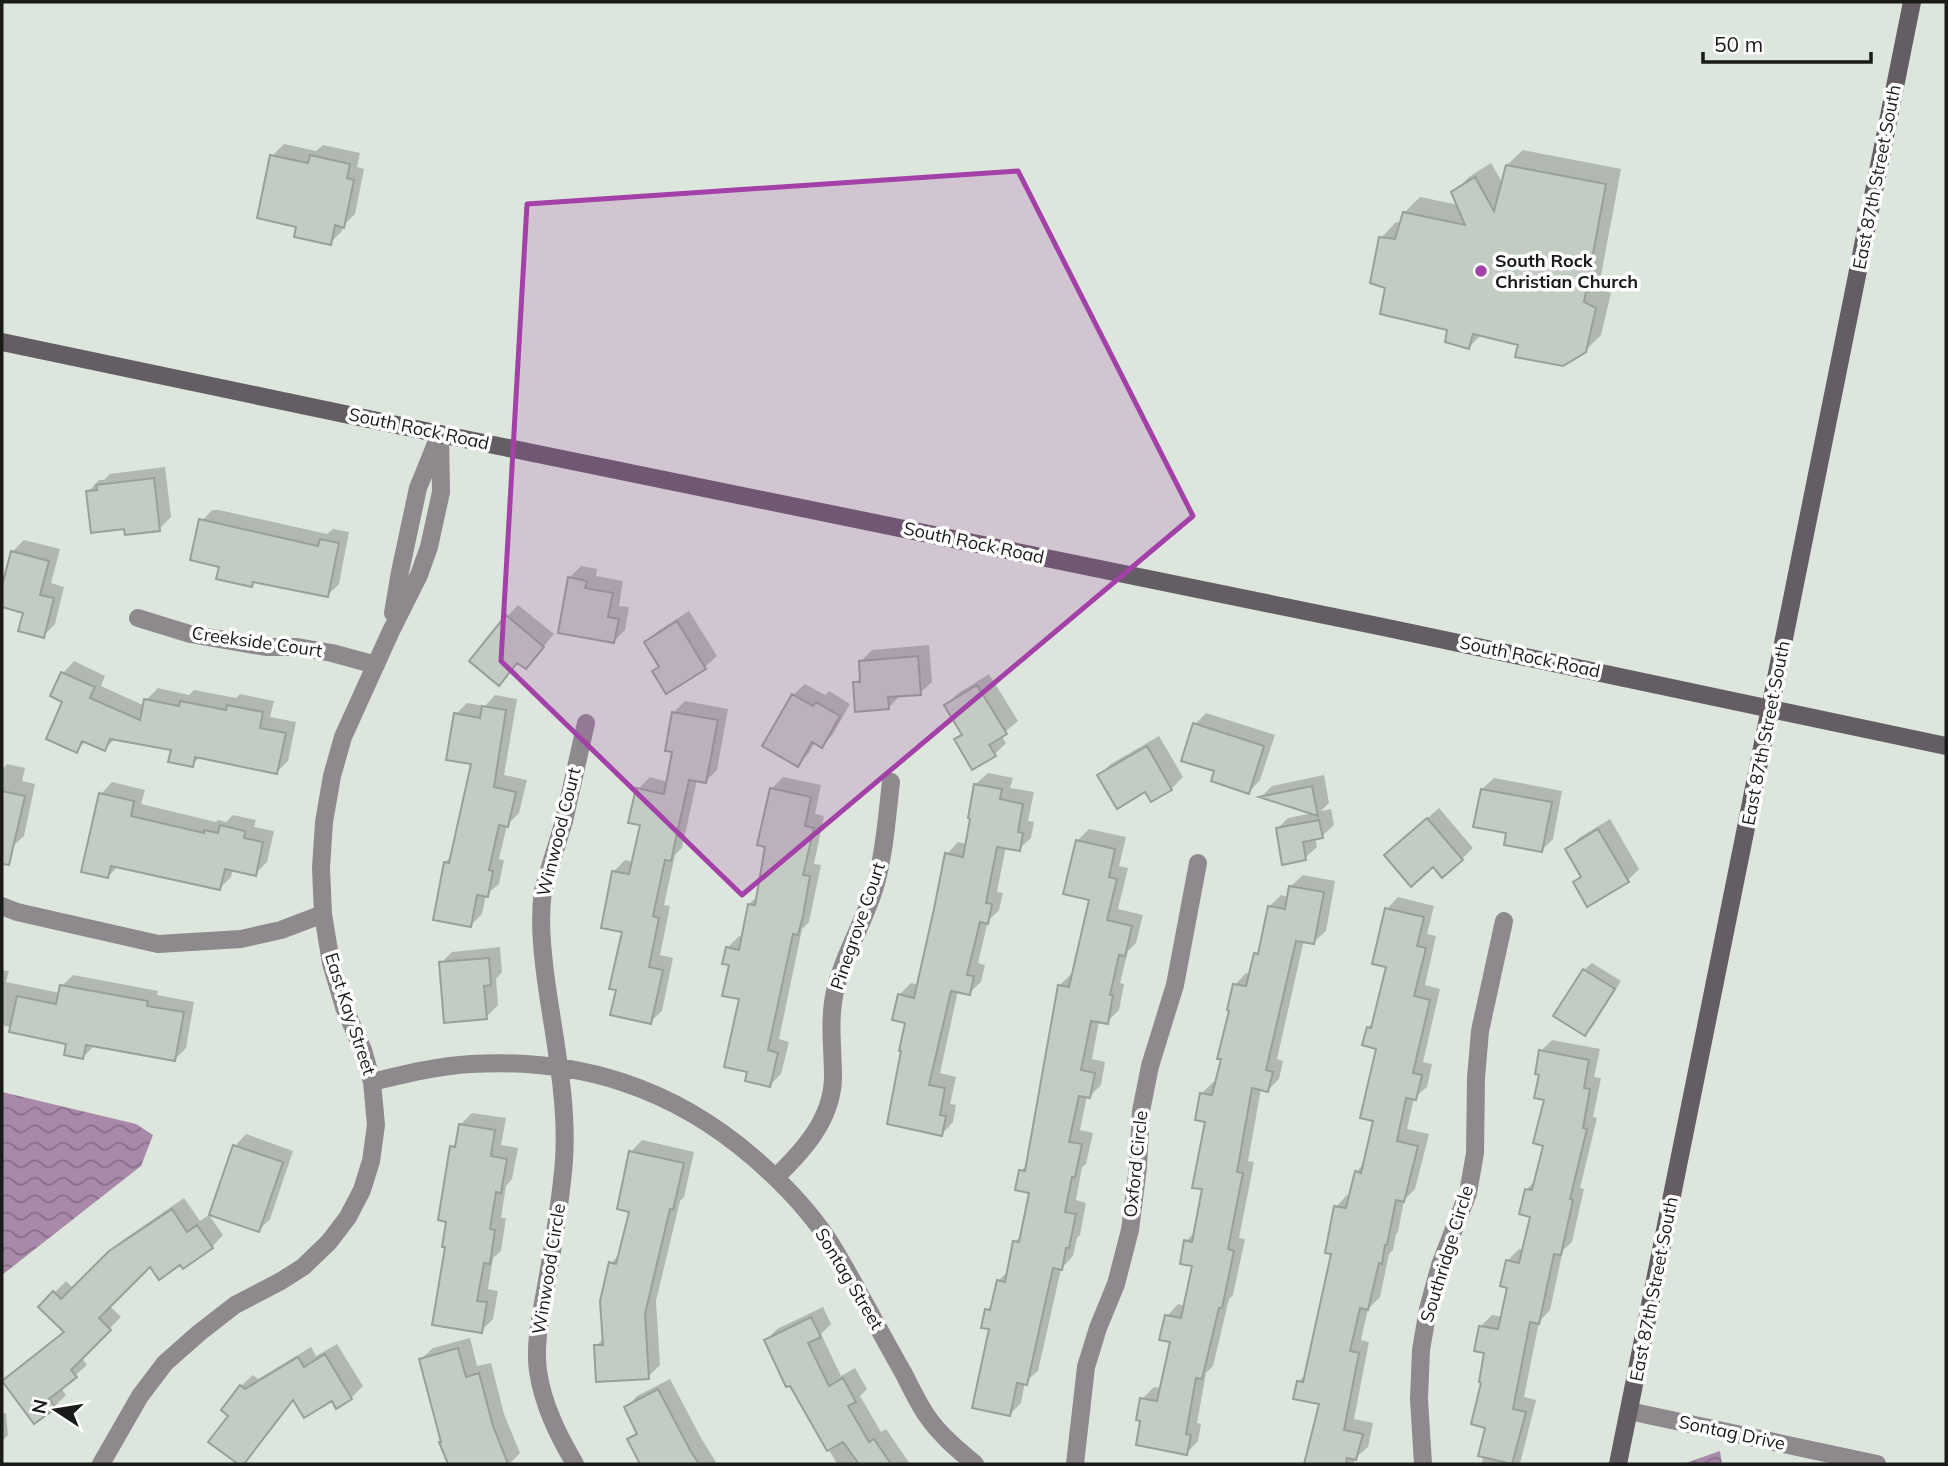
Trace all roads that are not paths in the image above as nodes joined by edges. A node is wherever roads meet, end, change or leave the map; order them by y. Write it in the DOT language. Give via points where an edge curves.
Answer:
graph roads {
  1 [pos="1912,2"];
  2 [pos="2,342"];
  3 [pos="440,434"];
  4 [pos="138,618"];
  5 [pos="376,666"];
  6 [pos="1771,708"];
  7 [pos="586,723"];
  8 [pos="1946,746"];
  9 [pos="891,782"];
  10 [pos="1198,863"];
  11 [pos="2,906"];
  12 [pos="323,915"];
  13 [pos="1504,921"];
  14 [pos="558,1067"];
  15 [pos="372,1082"];
  16 [pos="776,1177"];
  17 [pos="1629,1411"];
  18 [pos="101,1464"];
  19 [pos="575,1464"];
  20 [pos="975,1464"];
  21 [pos="1075,1464"];
  22 [pos="1423,1464"];
  23 [pos="1618,1464"];
  24 [pos="1877,1464"];
  1 -- 6 [label="main road, East 87th Street South"];
  2 -- 3 [label="main road, South Rock Road"];
  3 -- 5 [label="street, East Kay Street" via="418,488 391,631"];
  3 -- 6 [label="main road, South Rock Road"];
  4 -- 5 [label="street, Creekside Court" via="190,634 332,653"];
  5 -- 12 [label="street, East Kay Street" via="332,776 321,856"];
  6 -- 8 [label="main road, South Rock Road"];
  6 -- 17 [label="main road, East 87th Street South"];
  7 -- 14 [label="street, Winwood Court" via="541,901 543,957"];
  9 -- 16 [label="street, Pinegrove Court" via="876,882 841,966 834,995 830,1031 833,1080 828,1105 803,1150"];
  10 -- 21 [label="street, Oxford Circle" via="1175,985 1141,1111 1130,1230 1086,1367"];
  11 -- 12 [label="street" via="158,944 241,939"];
  12 -- 15 [label="street, East Kay Street" via="344,1007"];
  13 -- 22 [label="street, Southridge Circle" via="1480,1031 1475,1153 1468,1193 1440,1265 1421,1350"];
  14 -- 15 [label="street, Sontag Street" via="469,1064"];
  14 -- 16 [label="street, Sontag Street" via="607,1076 694,1114"];
  14 -- 19 [label="street, Winwood Circle" via="564,1158 538,1339 538,1369 546,1406"];
  15 -- 18 [label="street, East Kay Street" via="376,1125 372,1161 348,1217 303,1267 235,1305 165,1363 139,1396"];
  16 -- 20 [label="street, Sontag Street" via="836,1252 927,1417"];
  17 -- 23 [label="main road, East 87th Street South"];
  17 -- 24 [label="street, Sontag Drive"];
}
